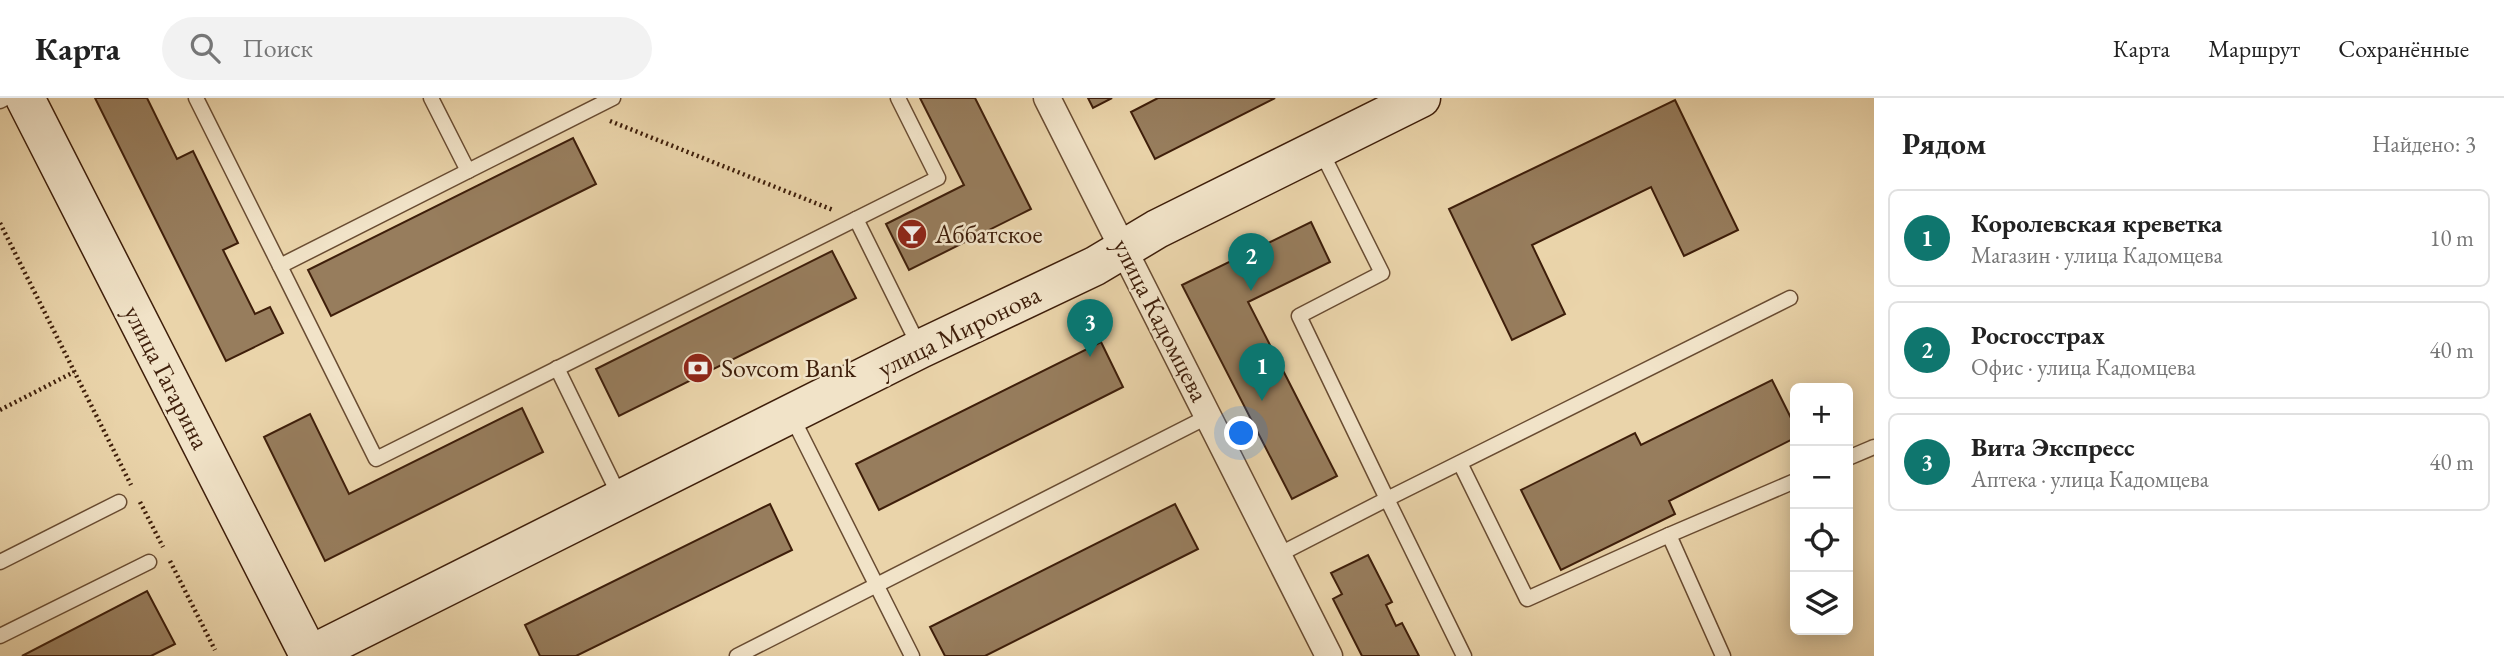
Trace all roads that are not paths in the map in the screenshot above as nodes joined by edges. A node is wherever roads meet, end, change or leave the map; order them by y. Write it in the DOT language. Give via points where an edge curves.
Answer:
graph roads {
  1 [pos="6,98"];
  2 [pos="25,98"];
  3 [pos="196,98"];
  4 [pos="431,98"];
  5 [pos="613,98"];
  6 [pos="898,98"];
  7 [pos="1047,98"];
  8 [pos="1421,98"];
  9 [pos="0,101"];
  10 [pos="583,105"];
  11 [pos="1320,149"];
  12 [pos="468,171"];
  13 [pos="856,219"];
  14 [pos="1124,247"];
  15 [pos="280,266"];
  16 [pos="1790,298"];
  17 [pos="920,349"];
  18 [pos="557,368"];
  19 [pos="791,414"];
  20 [pos="1209,416"];
  21 [pos="1874,447"];
  22 [pos="1853,456"];
  23 [pos="1460,463"];
  24 [pos="1790,483"];
  25 [pos="621,499"];
  26 [pos="1387,499"];
  27 [pos="119,502"];
  28 [pos="1669,535"];
  29 [pos="1278,555"];
  30 [pos="0,562"];
  31 [pos="149,562"];
  32 [pos="877,586"];
  33 [pos="0,636"];
  34 [pos="366,643"];
  35 [pos="309,656"];
  36 [pos="737,656"];
  37 [pos="912,656"];
  38 [pos="1329,656"];
  39 [pos="1464,656"];
  40 [pos="1723,656"];
  1 -- 9 [label="lane"];
  2 -- 35 [label="main road, улица Гагарина"];
  3 -- 15 [label="lane"];
  4 -- 12 [label="lane"];
  5 -- 10 [label="lane"];
  6 -- 13 [label="lane" via="938,178"];
  7 -- 14 [label="street, улица Кадомцева"];
  8 -- 11 [label="main road, улица Миронова"];
  10 -- 12 [label="lane"];
  11 -- 14 [label="main road, улица Миронова"];
  11 -- 26 [label="lane" via="1382,273 1299,316"];
  12 -- 15 [label="lane"];
  13 -- 17 [label="lane"];
  13 -- 18 [label="lane"];
  14 -- 17 [label="main road, улица Миронова" via="1095,266"];
  14 -- 20 [label="street, улица Кадомцева"];
  15 -- 18 [label="lane" via="376,459"];
  16 -- 23 [label="lane"];
  17 -- 19 [label="main road, улица Миронова"];
  18 -- 25 [label="lane"];
  19 -- 25 [label="main road, улица Миронова"];
  19 -- 32 [label="lane"];
  20 -- 29 [label="street, улица Кадомцева"];
  20 -- 32 [label="lane"];
  21 -- 22 [label="lane"];
  23 -- 26 [label="lane"];
  23 -- 28 [label="lane" via="1527,599"];
  24 -- 28 [label="lane"];
  25 -- 34 [label="main road, улица Миронова"];
  26 -- 29 [label="lane"];
  26 -- 39 [label="lane"];
  27 -- 30 [label="lane"];
  28 -- 40 [label="lane"];
  29 -- 38 [label="street, улица Кадомцева"];
  31 -- 33 [label="lane"];
  32 -- 36 [label="lane"];
  32 -- 37 [label="lane"];
  34 -- 35 [label="main road, улица Миронова"];
}
